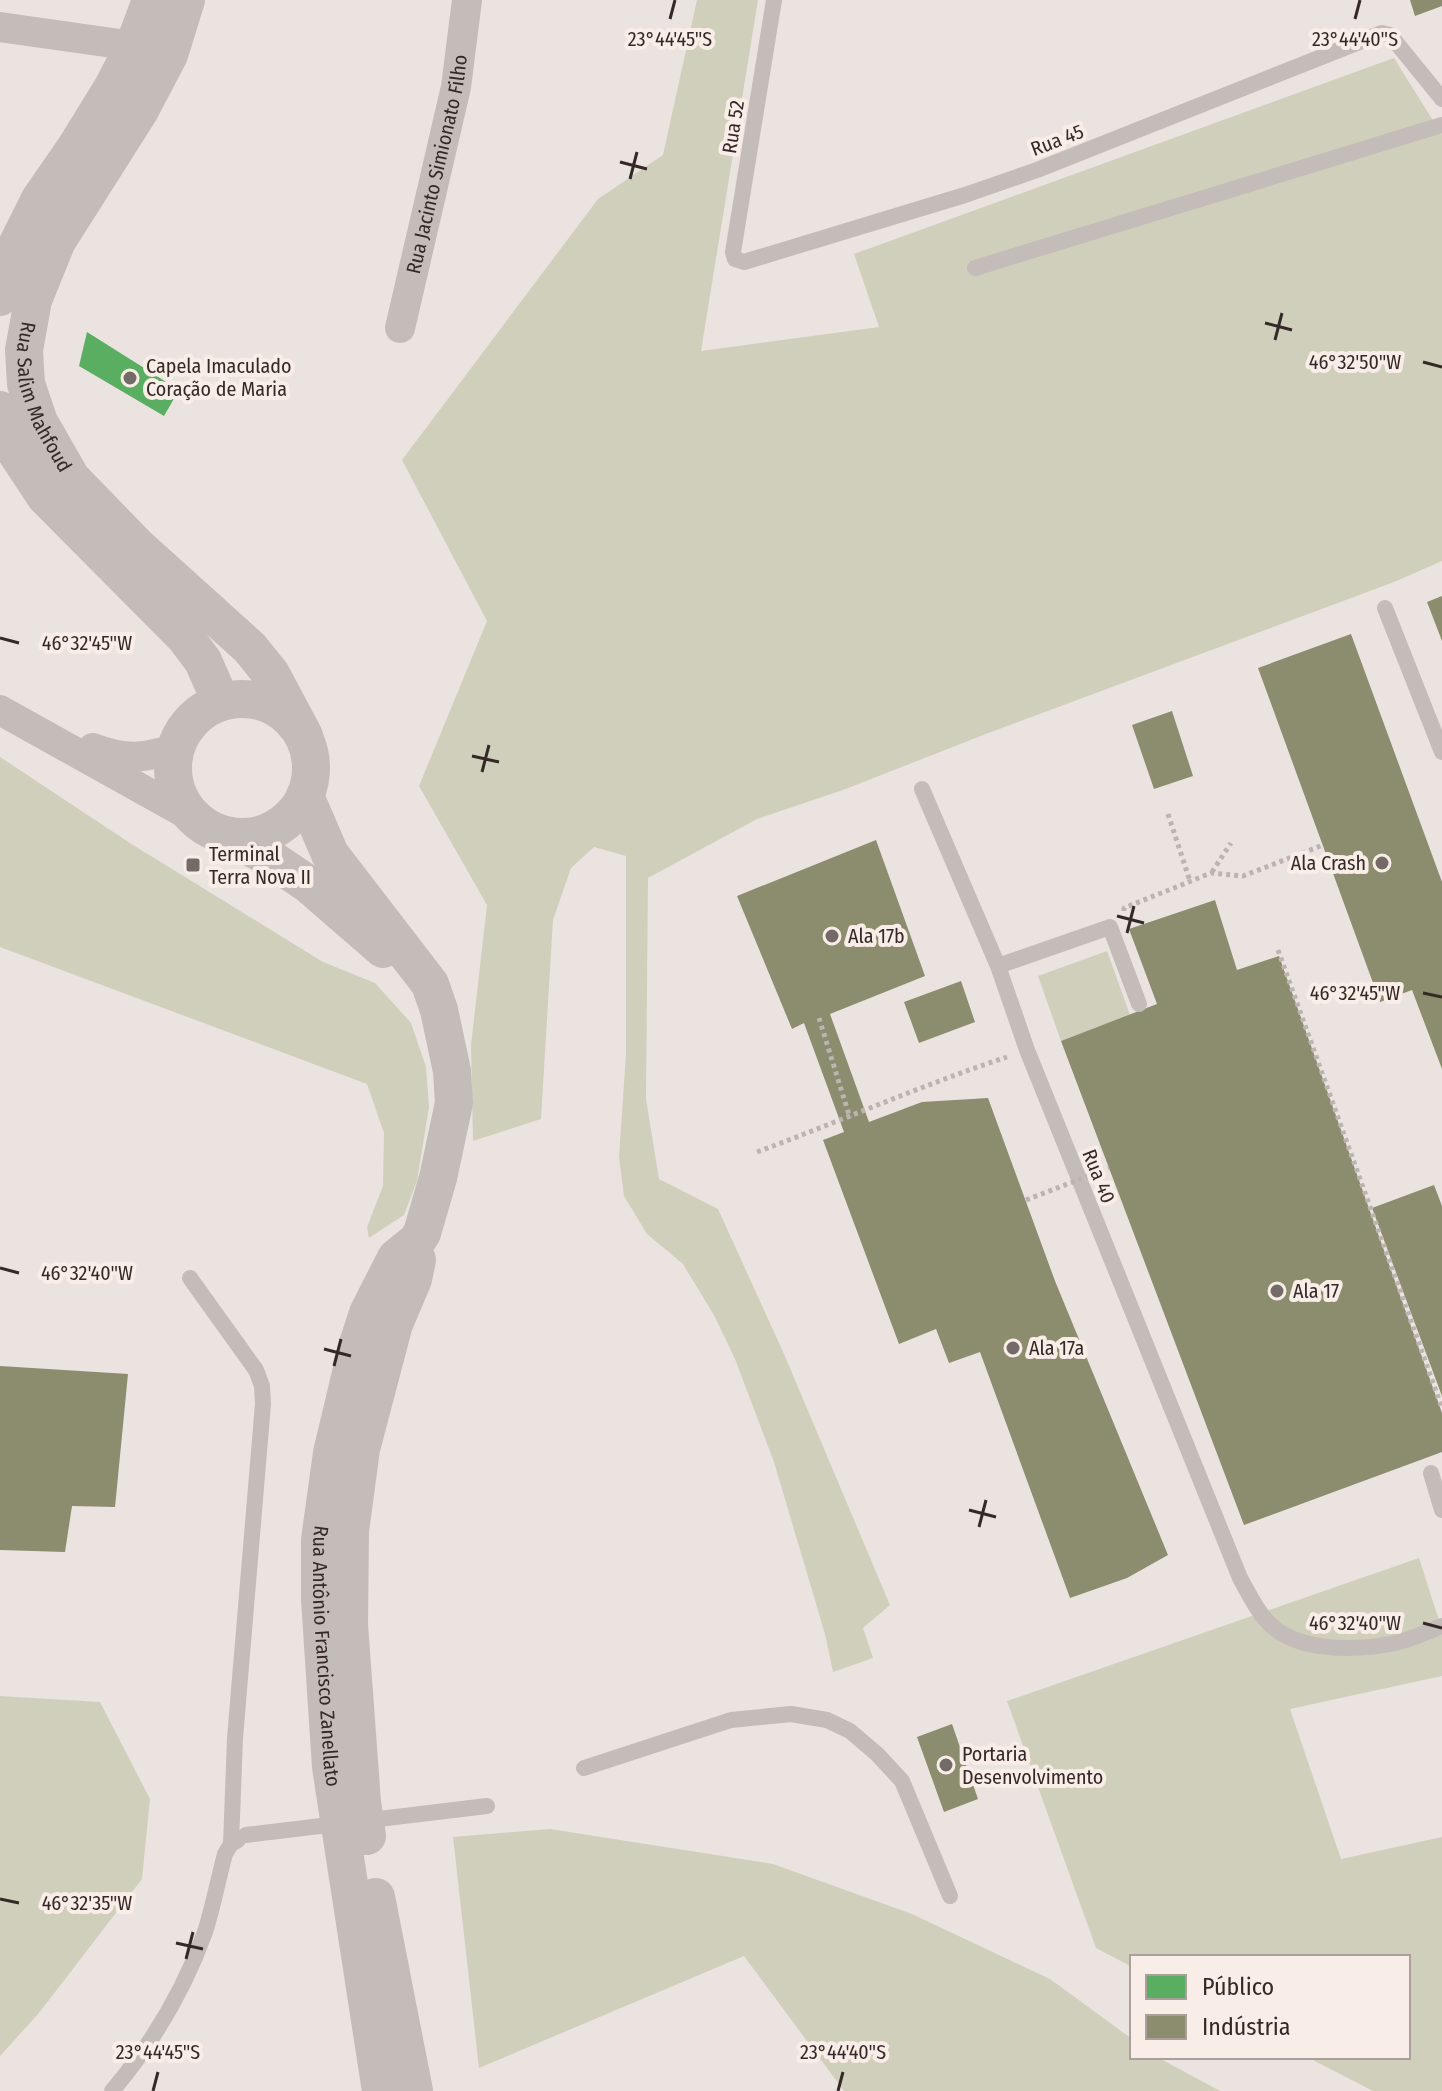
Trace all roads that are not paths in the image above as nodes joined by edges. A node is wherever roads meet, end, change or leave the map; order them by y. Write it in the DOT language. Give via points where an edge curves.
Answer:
graph roads {
  1 [pos="151,0"];
  2 [pos="186,0"];
  3 [pos="467,0"];
  4 [pos="774,0"];
  5 [pos="0,27"];
  6 [pos="152,51"];
  7 [pos="1442,99"];
  8 [pos="1442,125"];
  9 [pos="735,259"];
  10 [pos="975,268"];
  11 [pos="0,297"];
  12 [pos="400,328"];
  13 [pos="0,410"];
  14 [pos="1385,608"];
  15 [pos="221,702"];
  16 [pos="8,714"];
  17 [pos="304,736"];
  18 [pos="176,749"];
  19 [pos="1442,752"];
  20 [pos="922,789"];
  21 [pos="305,796"];
  22 [pos="213,828"];
  23 [pos="998,966"];
  24 [pos="430,984"];
  25 [pos="1139,1004"];
  26 [pos="190,1278"];
  27 [pos="381,1318"];
  28 [pos="1431,1473"];
  29 [pos="1442,1510"];
  30 [pos="1442,1626"];
  31 [pos="584,1768"];
  32 [pos="487,1806"];
  33 [pos="231,1844"];
  34 [pos="950,1896"];
  35 [pos="112,2091"];
  36 [pos="381,2091"];
  37 [pos="414,2091"];
  1 -- 6 [label="street, Rua Salim Mahfoud"];
  2 -- 6 [label="street, Rua Salim Mahfoud"];
  3 -- 12 [label="street, Rua Jacinto Simionato Filho" via="456,87"];
  4 -- 9 [label="lane, Rua 52"];
  5 -- 6 [label="street"];
  6 -- 11 [label="street, Rua Salim Mahfoud" via="95,117 40,199"];
  6 -- 17 [label="street, Rua Salim Mahfoud" via="140,110 57,241 33,300 24,350 26,384 39,422 71,478 250,648 271,674"];
  7 -- 9 [label="lane, Rua 45" via="1390,35 1382,33 1023,175 744,262"];
  8 -- 10 [label="lane"];
  13 -- 15 [label="street, Rua Salim Mahfoud" via="16,452 45,496 185,637 203,661"];
  14 -- 19 [label="lane"];
  15 -- 17 [label="street" via="245,698 269,704 289,716"];
  15 -- 18 [label="street" via="201,712"];
  16 -- 18 [label="street" via="115,757"];
  16 -- 22 [label="street"];
  17 -- 21 [label="street" via="311,755"];
  18 -- 22 [label="street" via="173,768 184,806"];
  20 -- 23 [label="lane, Rua 40"];
  21 -- 22 [label="street" via="293,816 252,837"];
  21 -- 24 [label="street, Rua Antônio Francisco Zanellato" via="330,854"];
  22 -- 24 [label="street" via="308,884"];
  23 -- 25 [label="lane" via="1110,927"];
  23 -- 30 [label="lane, Rua 40" via="1240,1578 1265,1620 1306,1644 1358,1648 1398,1642"];
  24 -- 27 [label="street, Rua Antônio Francisco Zanellato" via="452,1071 454,1103 422,1233 396,1258"];
  26 -- 33 [label="lane" via="262,1386"];
  27 -- 36 [label="street, Rua Antônio Francisco Zanellato" via="358,1344 332,1453 320,1540 331,1767"];
  27 -- 37 [label="street, Rua Antônio Francisco Zanellato" via="350,1531 349,1625 362,1802"];
  28 -- 29 [label="lane"];
  31 -- 34 [label="lane" via="731,1720 791,1714 827,1720 850,1731 902,1781"];
  32 -- 33 [label="lane, bridge" via="246,1835"];
  33 -- 35 [label="lane" via="205,1932 175,2000"];
}
